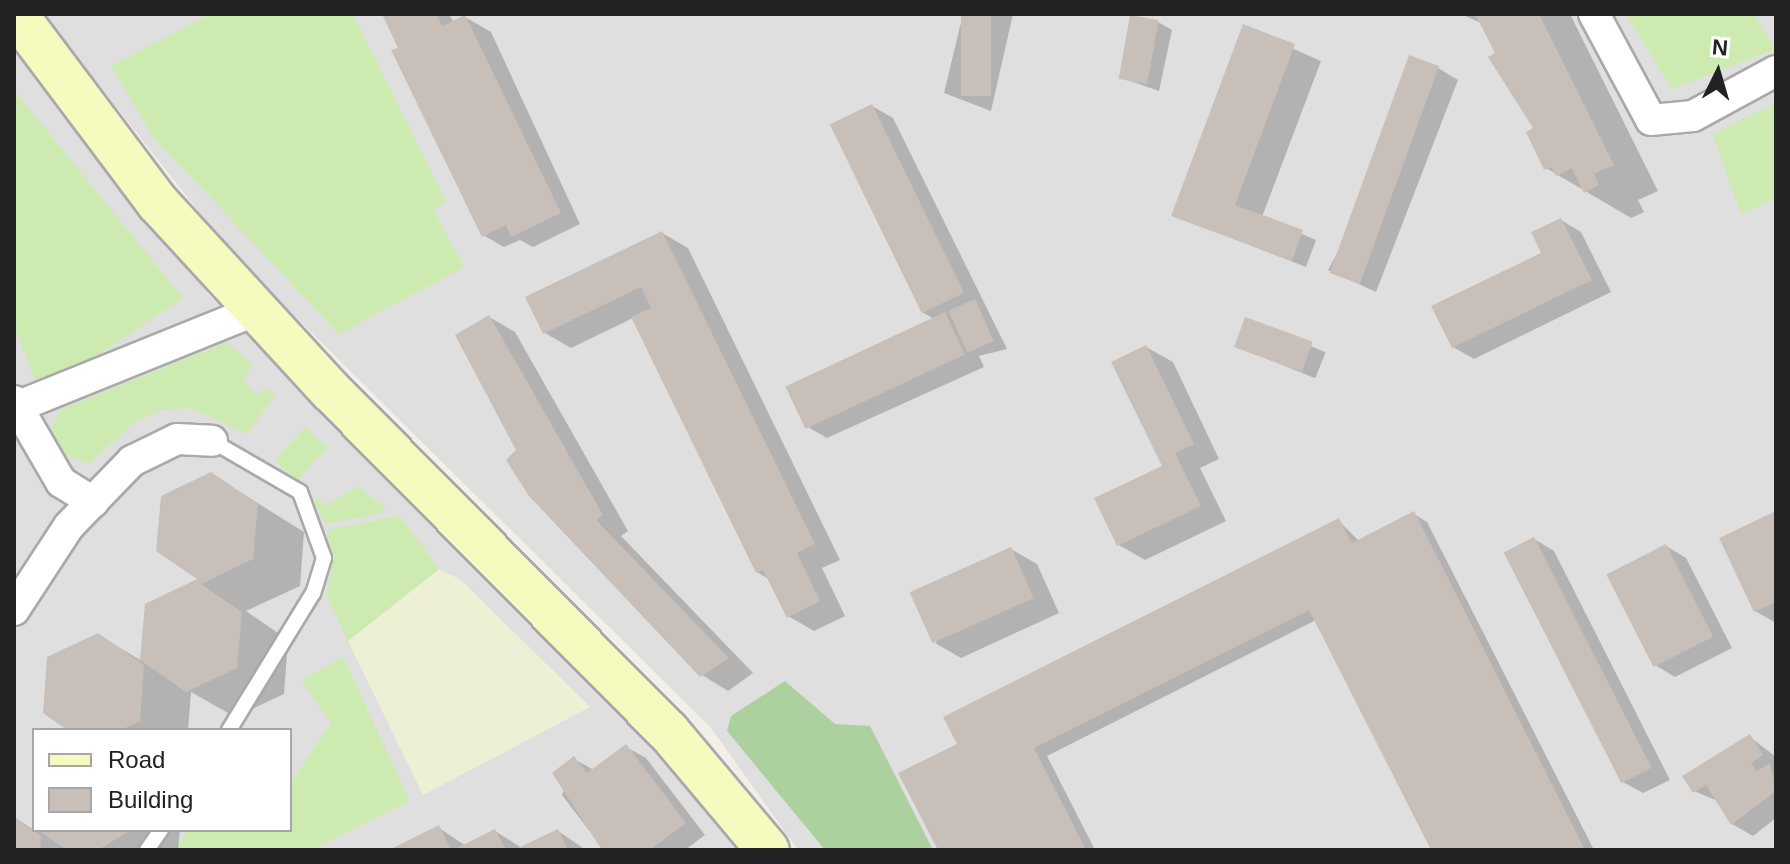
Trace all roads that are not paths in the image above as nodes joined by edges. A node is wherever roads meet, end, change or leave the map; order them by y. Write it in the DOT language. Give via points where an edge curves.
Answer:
graph roads {
  1 [pos="16,14"];
  2 [pos="1594,14"];
  3 [pos="1776,71"];
  4 [pos="256,310"];
  5 [pos="15,405"];
  6 [pos="212,441"];
  7 [pos="93,502"];
  8 [pos="14,610"];
  9 [pos="230,728"];
  10 [pos="160,832"];
  11 [pos="758,847"];
  12 [pos="147,850"];
  1 -- 4 [label="street" via="158,203"];
  2 -- 3 [label="street" via="1651,120 1693,116"];
  4 -- 5 [label="street"];
  4 -- 11 [label="street" via="668,731"];
  5 -- 7 [label="street" via="61,482"];
  6 -- 7 [label="street" via="177,439 132,461"];
  6 -- 9 [label="lane" via="300,492 324,558 313,593"];
  7 -- 8 [label="street"];
  10 -- 12 [label="lane"];
}
